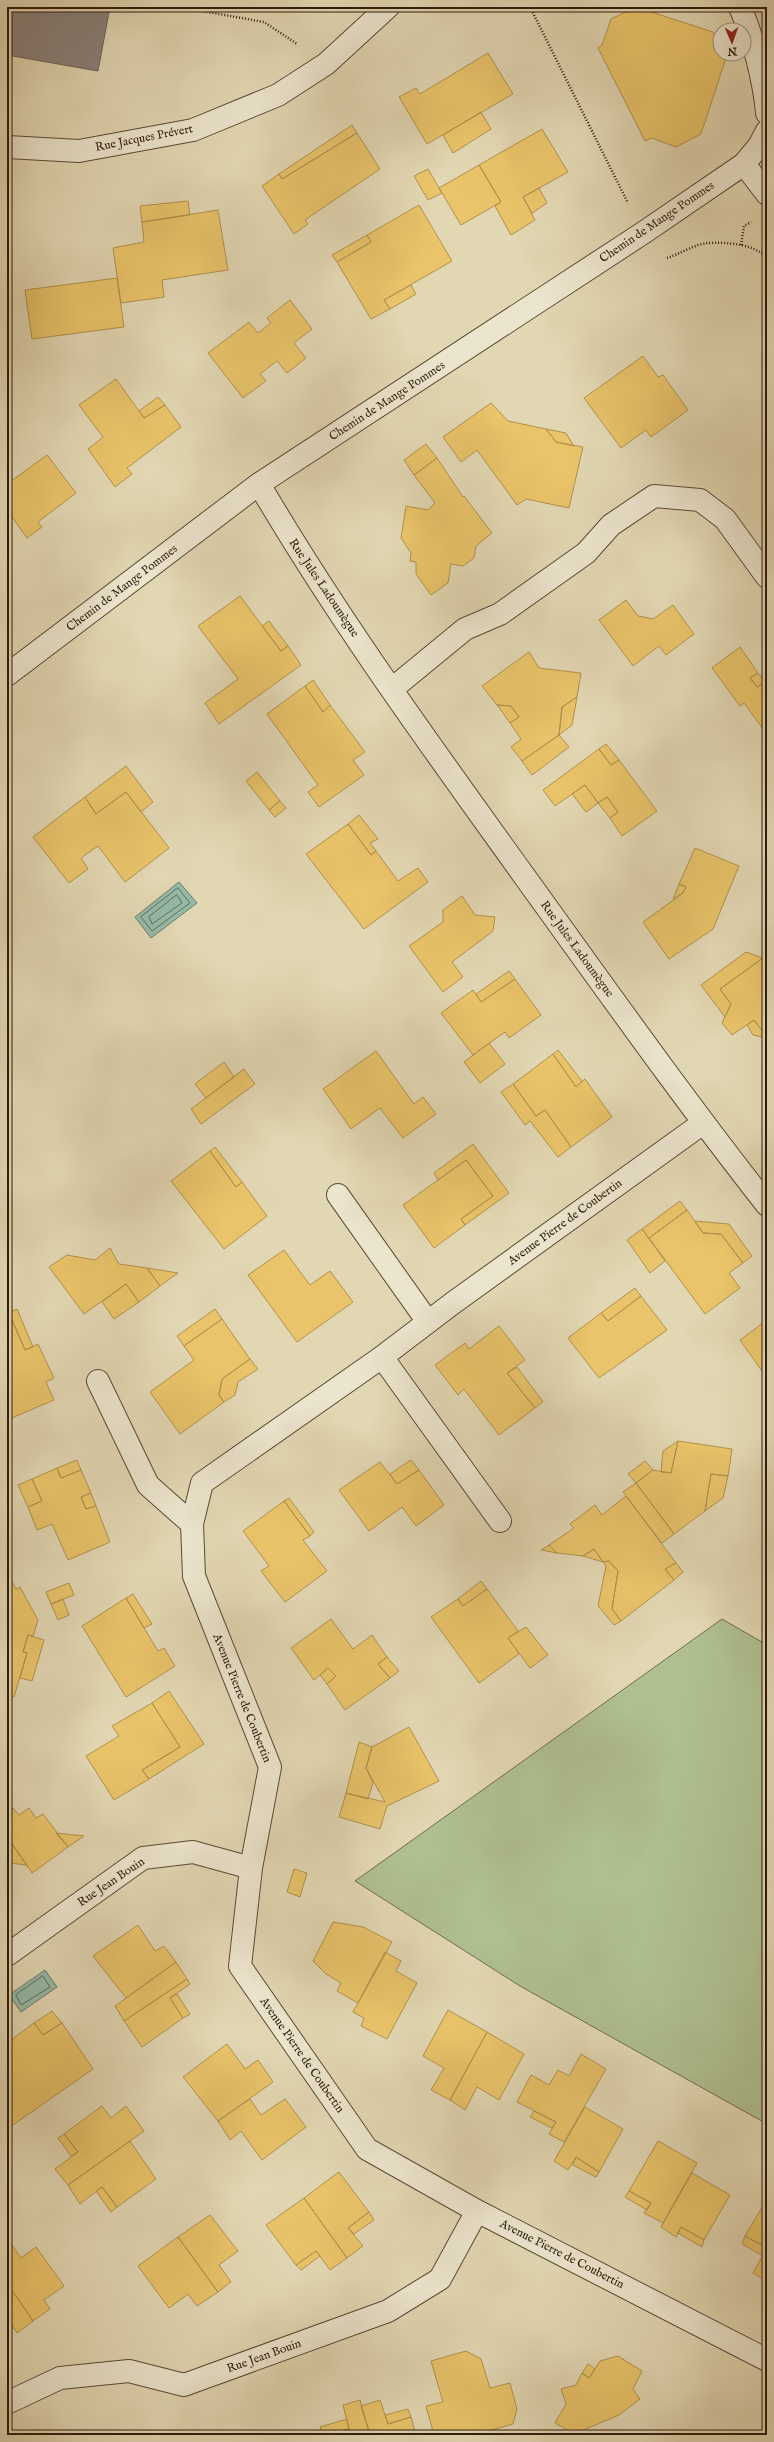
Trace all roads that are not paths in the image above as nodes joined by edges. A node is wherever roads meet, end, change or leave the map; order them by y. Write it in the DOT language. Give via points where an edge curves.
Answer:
graph roads {
  1 [pos="388,7"];
  2 [pos="740,7"];
  3 [pos="767,113"];
  4 [pos="767,131"];
  5 [pos="7,147"];
  6 [pos="744,164"];
  7 [pos="767,194"];
  8 [pos="259,484"];
  9 [pos="767,577"];
  10 [pos="7,675"];
  11 [pos="392,689"];
  12 [pos="703,1123"];
  13 [pos="338,1195"];
  14 [pos="767,1205"];
  15 [pos="428,1322"];
  16 [pos="382,1357"];
  17 [pos="98,1382"];
  18 [pos="500,1521"];
  19 [pos="192,1524"];
  20 [pos="251,1868"];
  21 [pos="7,1955"];
  22 [pos="477,2211"];
  23 [pos="767,2360"];
  24 [pos="7,2403"];
  1 -- 5 [label="street, Rue Jacques Prévert" via="326,64 278,95 193,130 79,151"];
  2 -- 3 [label="street" via="747,22 766,99"];
  4 -- 6 [label="street, Chemin de Mange Pommes" via="759,146"];
  6 -- 7 [label="street"];
  6 -- 8 [label="street, Chemin de Mange Pommes"];
  8 -- 10 [label="street, Chemin de Mange Pommes"];
  8 -- 11 [label="street, Rue Jules Ladoumègue" via="294,544"];
  9 -- 11 [label="street" via="725,519 700,500 654,496 611,525 586,553 500,614 465,629"];
  11 -- 12 [label="street, Rue Jules Ladoumègue"];
  12 -- 14 [label="street, Rue Jules Ladoumègue"];
  12 -- 15 [label="street, Avenue Pierre de Coubertin"];
  13 -- 15 [label="street"];
  15 -- 16 [label="street, Avenue Pierre de Coubertin"];
  16 -- 18 [label="street"];
  16 -- 19 [label="street, Avenue Pierre de Coubertin" via="202,1483"];
  17 -- 19 [label="street" via="148,1485"];
  19 -- 20 [label="street, Avenue Pierre de Coubertin" via="194,1576 270,1767"];
  20 -- 21 [label="street, Rue Jean Bouin" via="192,1852 143,1858"];
  20 -- 22 [label="street, Avenue Pierre de Coubertin" via="240,1966 367,2150"];
  22 -- 23 [label="street, Avenue Pierre de Coubertin"];
  22 -- 24 [label="street, Rue Jean Bouin" via="440,2279 388,2311 184,2385 129,2371 60,2378"];
}
